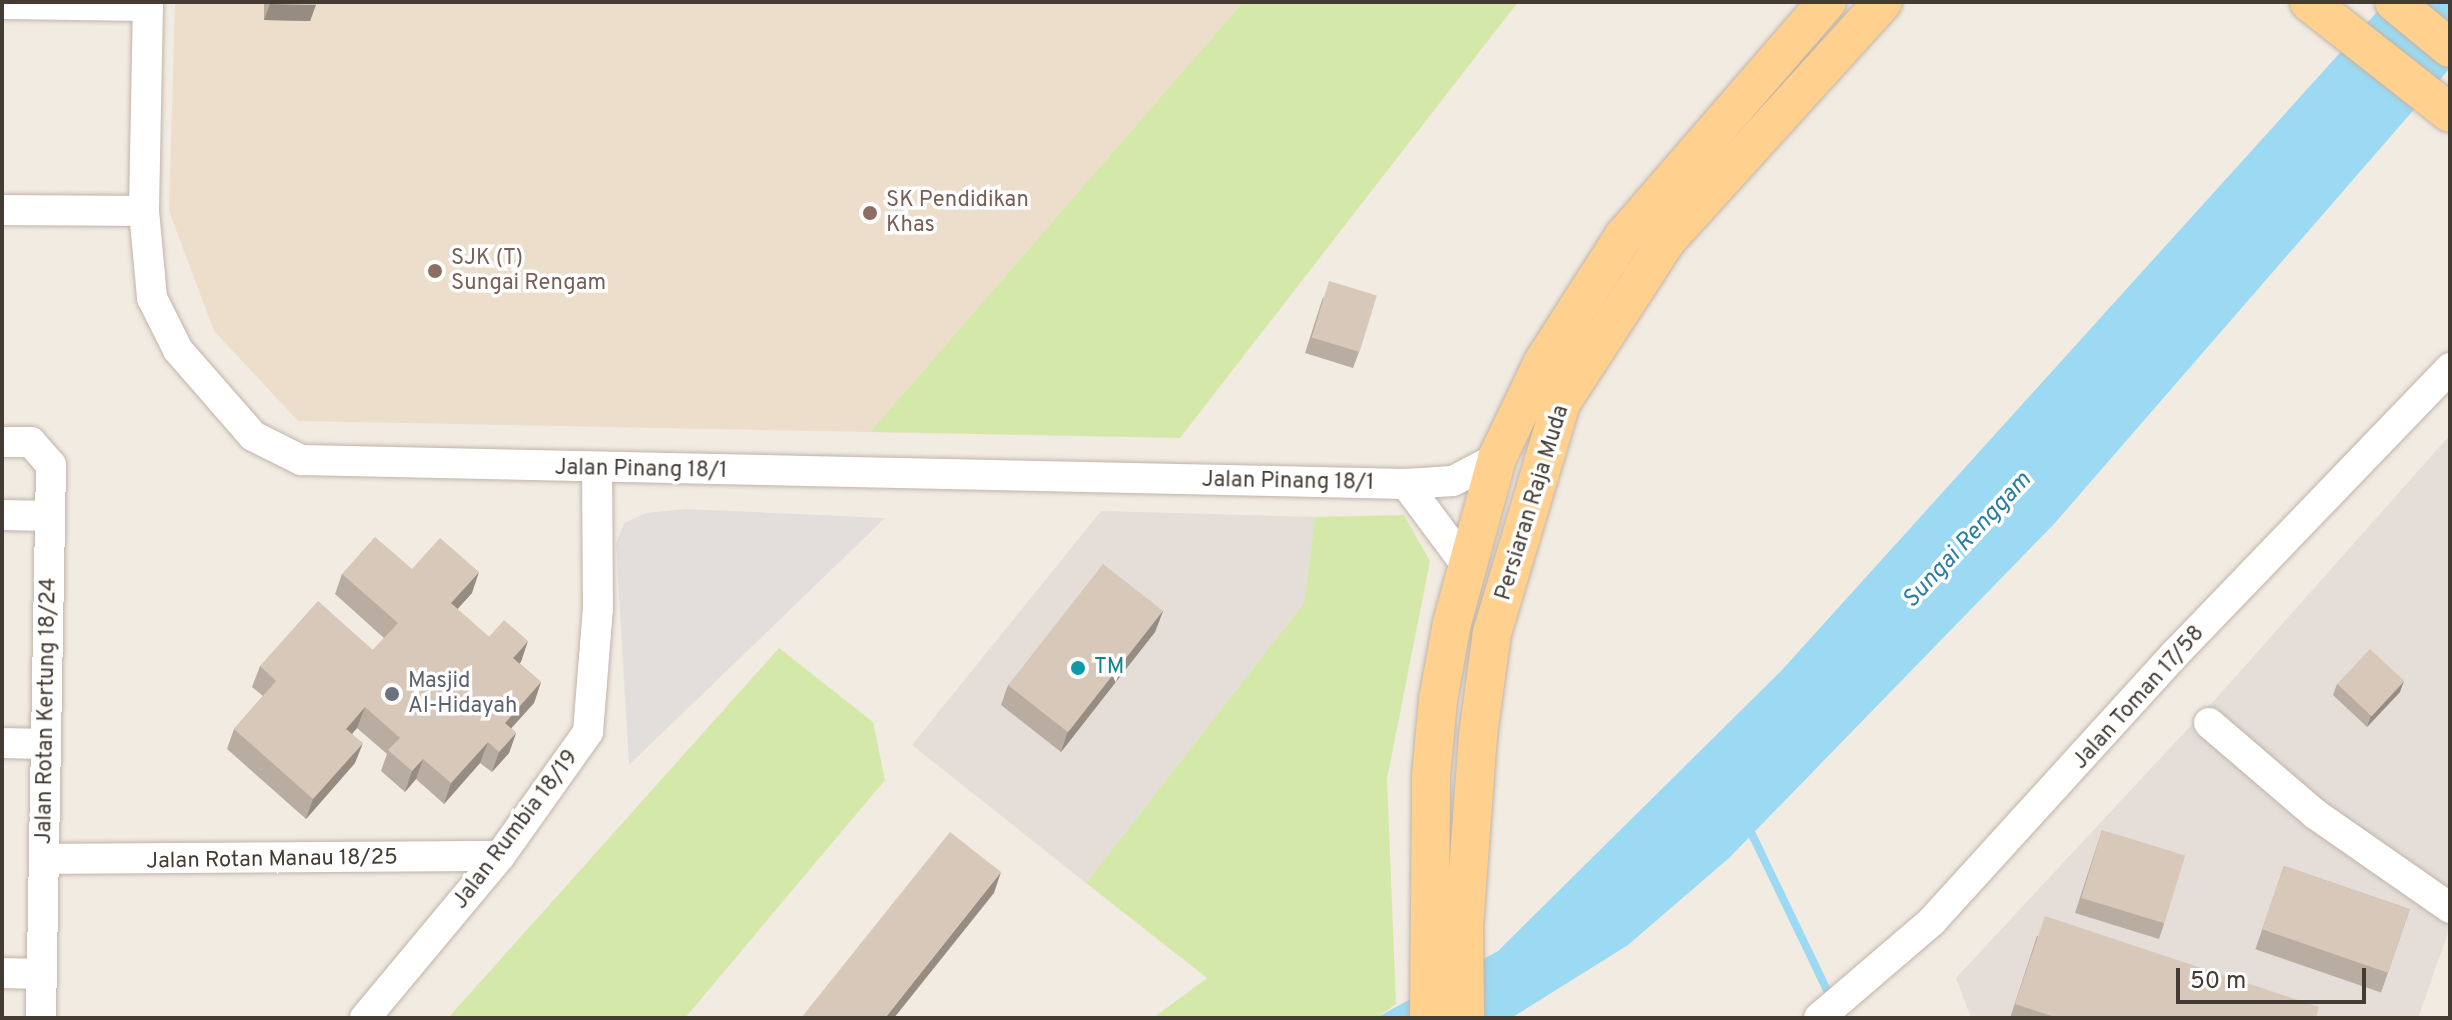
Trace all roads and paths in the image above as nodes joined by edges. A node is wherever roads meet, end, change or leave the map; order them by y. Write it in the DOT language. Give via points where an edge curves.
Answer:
graph roads {
  1 [pos="1827,2"];
  2 [pos="1883,2"];
  3 [pos="2309,2"];
  4 [pos="2394,2"];
  5 [pos="2,4"];
  6 [pos="148,4"];
  7 [pos="2450,48"];
  8 [pos="2450,113"];
  9 [pos="2,210"];
  10 [pos="144,211"];
  11 [pos="2450,368"];
  12 [pos="2,442"];
  13 [pos="1497,458"];
  14 [pos="597,469"];
  15 [pos="1406,484"];
  16 [pos="2,515"];
  17 [pos="50,516"];
  18 [pos="1467,566"];
  19 [pos="2209,723"];
  20 [pos="2,743"];
  21 [pos="46,744"];
  22 [pos="500,856"];
  23 [pos="44,859"];
  24 [pos="2450,908"];
  25 [pos="2,973"];
  26 [pos="42,974"];
  27 [pos="41,1018"];
  28 [pos="365,1018"];
  29 [pos="1429,1018"];
  30 [pos="1465,1018"];
  31 [pos="1819,1018"];
  1 -- 13 [label="main road, Persiaran Raja Muda" via="1624,236 1543,362"];
  2 -- 30 [label="main road, Persiaran Raja Muda" via="1667,240 1561,403 1492,633 1478,735 1464,926"];
  3 -- 8 [label="main road"];
  4 -- 7 [label="main road"];
  5 -- 6 [label="street"];
  6 -- 10 [label="street, Jalan Pinang 18/1"];
  9 -- 10 [label="street"];
  10 -- 14 [label="street, Jalan Pinang 18/1" via="152,298 178,350 253,436 279,451 301,460 354,464"];
  11 -- 31 [label="street, Jalan Toman 17/58" via="2175,654 1932,921"];
  12 -- 17 [label="street, Jalan Rotan Kertung 18/24" via="31,442 43,451 51,465"];
  13 -- 15 [label="street, Jalan Pinang 18/1" via="1453,481"];
  13 -- 18 [label="main road, Persiaran Raja Muda"];
  14 -- 15 [label="street, Jalan Pinang 18/1"];
  14 -- 22 [label="street, Jalan Rumbia 18/19" via="598,609 588,732"];
  15 -- 18 [label="street"];
  16 -- 17 [label="street"];
  17 -- 21 [label="street, Jalan Rotan Kertung 18/24"];
  18 -- 29 [label="main road, Persiaran Raja Muda" via="1438,700 1431,776"];
  19 -- 24 [label="street" via="2315,814"];
  20 -- 21 [label="street"];
  21 -- 23 [label="street, Jalan Rotan Kertung 18/24"];
  22 -- 23 [label="street, Jalan Rotan Manau 18/25"];
  22 -- 28 [label="street, Jalan Rumbia 18/19"];
  23 -- 26 [label="street, Jalan Rotan Kertung 18/24"];
  25 -- 26 [label="street"];
  26 -- 27 [label="street, Jalan Rotan Kertung 18/24"];
}
